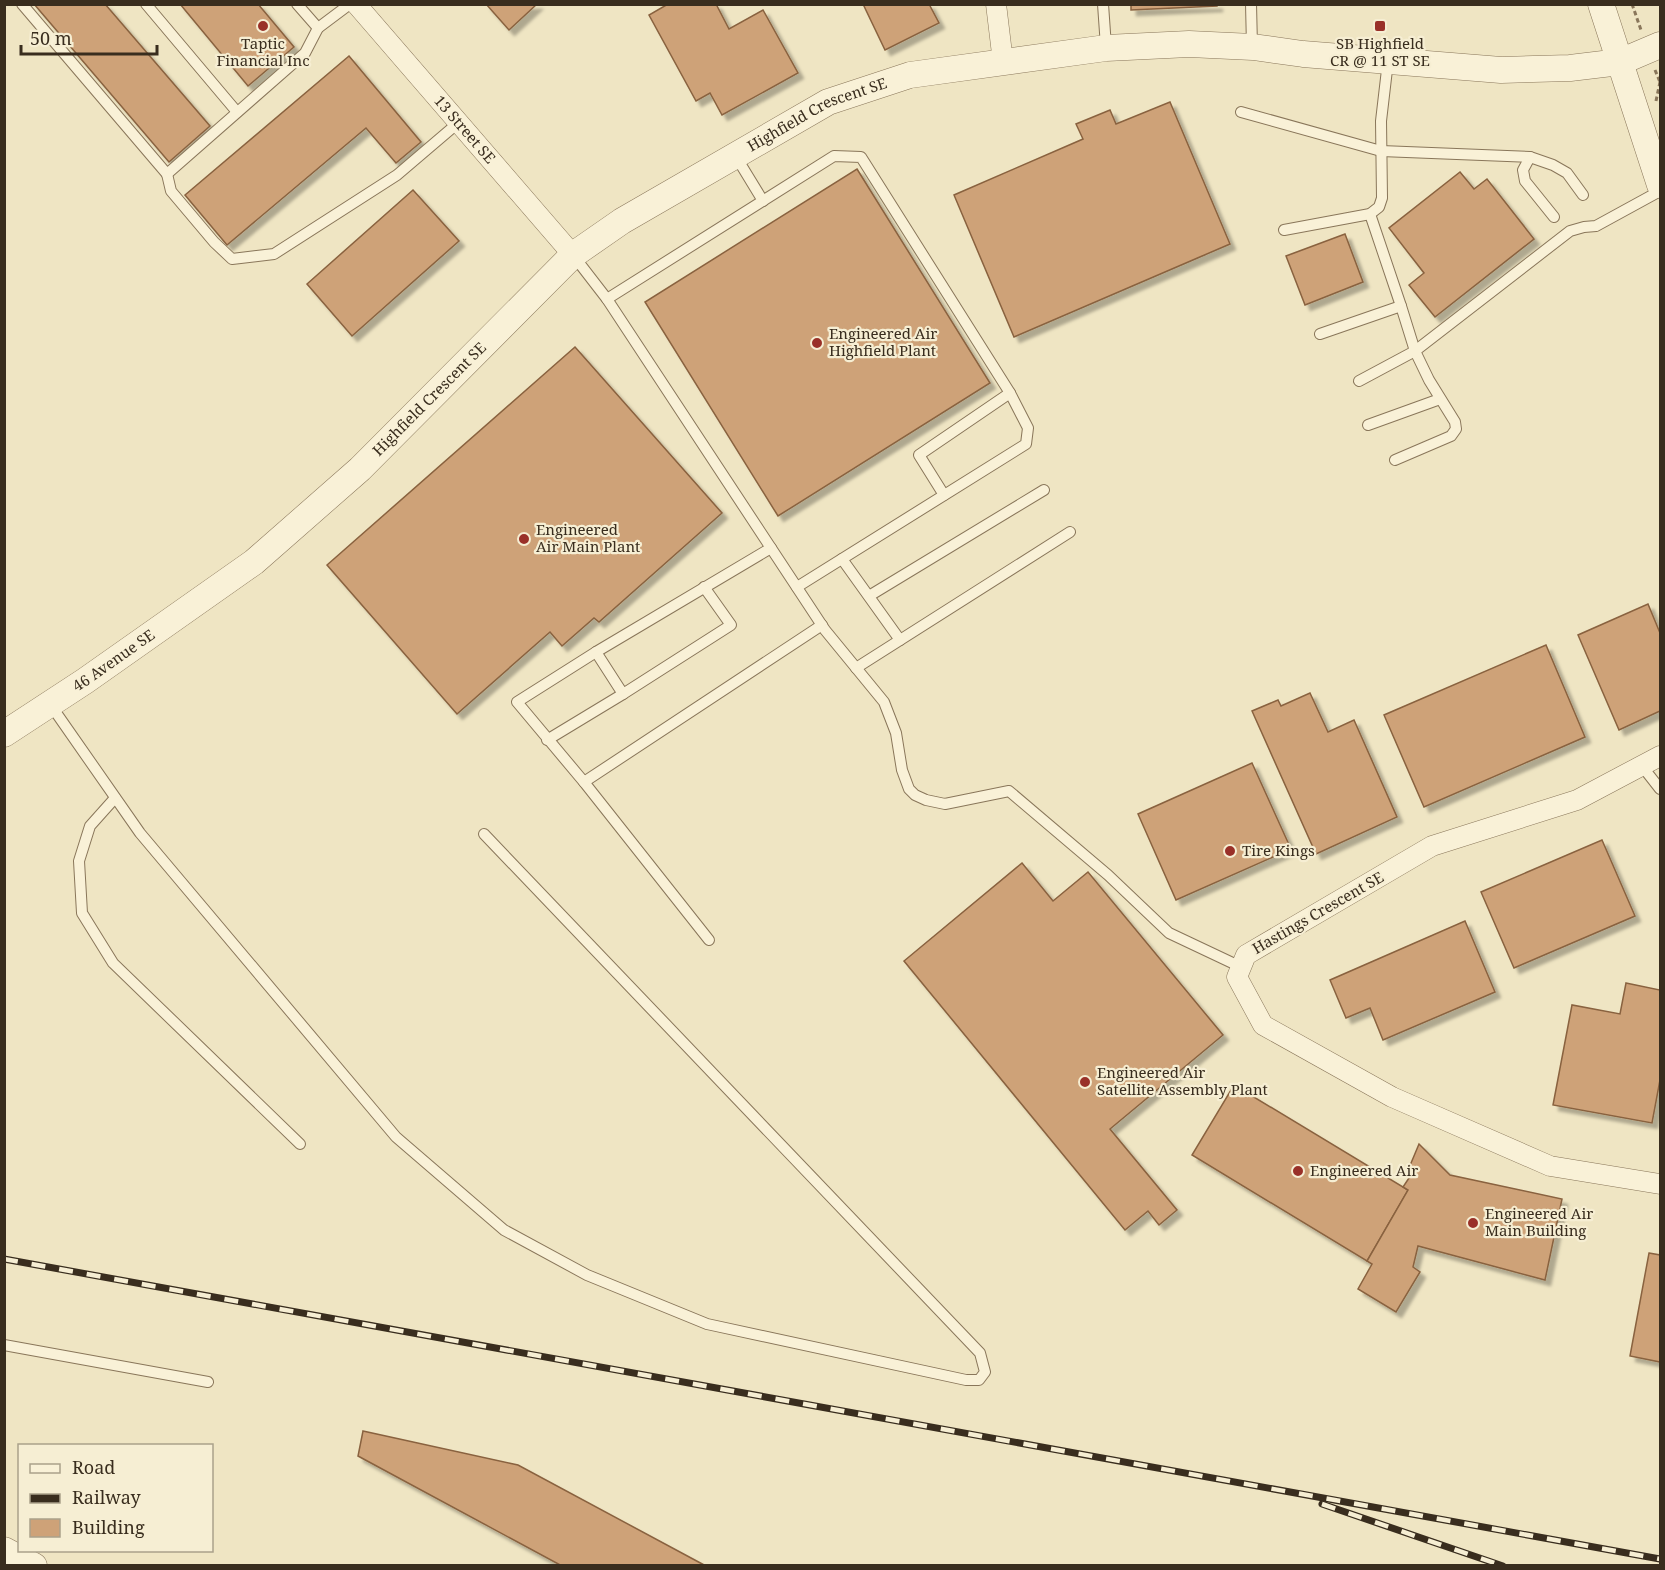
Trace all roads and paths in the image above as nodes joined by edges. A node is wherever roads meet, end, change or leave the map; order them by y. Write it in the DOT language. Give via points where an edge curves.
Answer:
graph roads {
  1 [pos="22,4"];
  2 [pos="146,4"];
  3 [pos="297,4"];
  4 [pos="350,4"];
  5 [pos="356,4"];
  6 [pos="996,4"];
  7 [pos="1103,4"];
  8 [pos="1251,4"];
  9 [pos="1601,4"];
  10 [pos="318,28"];
  11 [pos="1660,45"];
  12 [pos="1252,47"];
  13 [pos="1106,48"];
  14 [pos="1388,61"];
  15 [pos="1003,62"];
  16 [pos="1620,62"];
  17 [pos="237,112"];
  18 [pos="1241,112"];
  19 [pos="458,123"];
  20 [pos="1382,152"];
  21 [pos="735,156"];
  22 [pos="1530,157"];
  23 [pos="167,174"];
  24 [pos="1660,185"];
  25 [pos="1660,191"];
  26 [pos="1583,195"];
  27 [pos="763,201"];
  28 [pos="1370,214"];
  29 [pos="1554,217"];
  30 [pos="1284,230"];
  31 [pos="573,255"];
  32 [pos="607,299"];
  33 [pos="1401,306"];
  34 [pos="1320,334"];
  35 [pos="1414,351"];
  36 [pos="1359,381"];
  37 [pos="1010,393"];
  38 [pos="1440,399"];
  39 [pos="1368,425"];
  40 [pos="1395,459"];
  41 [pos="1044,490"];
  42 [pos="944,495"];
  43 [pos="1070,532"];
  44 [pos="771,548"];
  45 [pos="842,559"];
  46 [pos="221,586"];
  47 [pos="704,587"];
  48 [pos="797,587"];
  49 [pos="869,596"];
  50 [pos="822,625"];
  51 [pos="900,640"];
  52 [pos="596,652"];
  53 [pos="856,668"];
  54 [pos="623,694"];
  55 [pos="50,704"];
  56 [pos="4,734"];
  57 [pos="547,740"];
  58 [pos="1660,756"];
  59 [pos="1642,765"];
  60 [pos="584,782"];
  61 [pos="1660,789"];
  62 [pos="115,798"];
  63 [pos="484,834"];
  64 [pos="709,940"];
  65 [pos="1241,967"];
  66 [pos="300,1144"];
  67 [pos="1660,1184"];
  68 [pos="4,1345"];
  69 [pos="208,1382"];
  70 [pos="4,1550"];
  71 [pos="34,1566"];
  1 -- 23 [label="lane"];
  2 -- 17 [label="lane"];
  3 -- 10 [label="lane"];
  4 -- 10 [label="lane"];
  5 -- 19 [label="street, 13 Street SE"];
  6 -- 15 [label="street"];
  7 -- 13 [label="lane"];
  8 -- 12 [label="lane"];
  9 -- 16 [label="street"];
  10 -- 17 [label="lane" via="305,53"];
  11 -- 16 [label="street"];
  12 -- 13 [label="street, Highfield Crescent SE" via="1189,44"];
  12 -- 14 [label="street, Highfield Crescent SE"];
  13 -- 15 [label="street, Highfield Crescent SE"];
  14 -- 16 [label="street, Highfield Crescent SE" via="1501,70"];
  14 -- 20 [label="lane" via="1381,121"];
  15 -- 21 [label="street, Highfield Crescent SE" via="910,75 828,102"];
  16 -- 24 [label="street"];
  17 -- 23 [label="lane"];
  18 -- 20 [label="lane"];
  19 -- 23 [label="lane" via="397,175 274,254 232,259 171,191"];
  19 -- 31 [label="street, 13 Street SE"];
  20 -- 22 [label="lane"];
  20 -- 28 [label="lane" via="1382,198"];
  21 -- 27 [label="lane"];
  21 -- 31 [label="street, Highfield Crescent SE" via="622,221"];
  22 -- 26 [label="lane" via="1567,173"];
  22 -- 29 [label="lane" via="1523,170 1525,181"];
  25 -- 35 [label="lane" via="1596,226 1570,231"];
  27 -- 32 [label="lane"];
  27 -- 37 [label="lane" via="834,156 861,157"];
  28 -- 30 [label="lane"];
  28 -- 33 [label="lane"];
  31 -- 32 [label="lane"];
  31 -- 46 [label="street, Highfield Crescent SE" via="360,469"];
  32 -- 44 [label="lane"];
  33 -- 34 [label="lane"];
  33 -- 35 [label="lane"];
  35 -- 36 [label="lane"];
  35 -- 38 [label="lane"];
  37 -- 42 [label="lane" via="1028,428 1026,444"];
  37 -- 42 [label="lane" via="919,455"];
  38 -- 39 [label="lane"];
  38 -- 40 [label="lane" via="1455,422 1451,436"];
  41 -- 49 [label="lane"];
  42 -- 45 [label="lane"];
  43 -- 51 [label="lane"];
  44 -- 47 [label="lane"];
  44 -- 48 [label="lane"];
  45 -- 48 [label="lane"];
  45 -- 49 [label="lane"];
  46 -- 55 [label="street, 46 Avenue SE"];
  47 -- 52 [label="lane"];
  47 -- 54 [label="lane" via="731,625"];
  48 -- 50 [label="lane"];
  49 -- 51 [label="lane"];
  50 -- 53 [label="lane"];
  50 -- 60 [label="lane"];
  51 -- 53 [label="lane"];
  52 -- 54 [label="lane"];
  52 -- 57 [label="lane" via="517,702"];
  53 -- 65 [label="lane" via="884,702 896,733 902,770 915,795 945,804 1009,791 1169,933"];
  54 -- 57 [label="lane"];
  55 -- 56 [label="street, 46 Avenue SE"];
  55 -- 62 [label="lane"];
  57 -- 60 [label="lane"];
  58 -- 59 [label="street, Hastings Crescent SE"];
  59 -- 61 [label="lane"];
  59 -- 65 [label="street, Hastings Crescent SE" via="1577,800 1432,846 1246,955"];
  60 -- 64 [label="lane"];
  62 -- 63 [label="lane" via="140,833 396,1137 504,1230 587,1275 707,1324 979,1380 985,1372 980,1353"];
  62 -- 66 [label="lane" via="90,826 79,861 82,914 113,963"];
  65 -- 67 [label="street, Hastings Crescent SE" via="1237,977 1263,1025 1392,1097 1550,1166"];
  68 -- 69 [label="lane"];
  70 -- 71 [label="street"];
}
